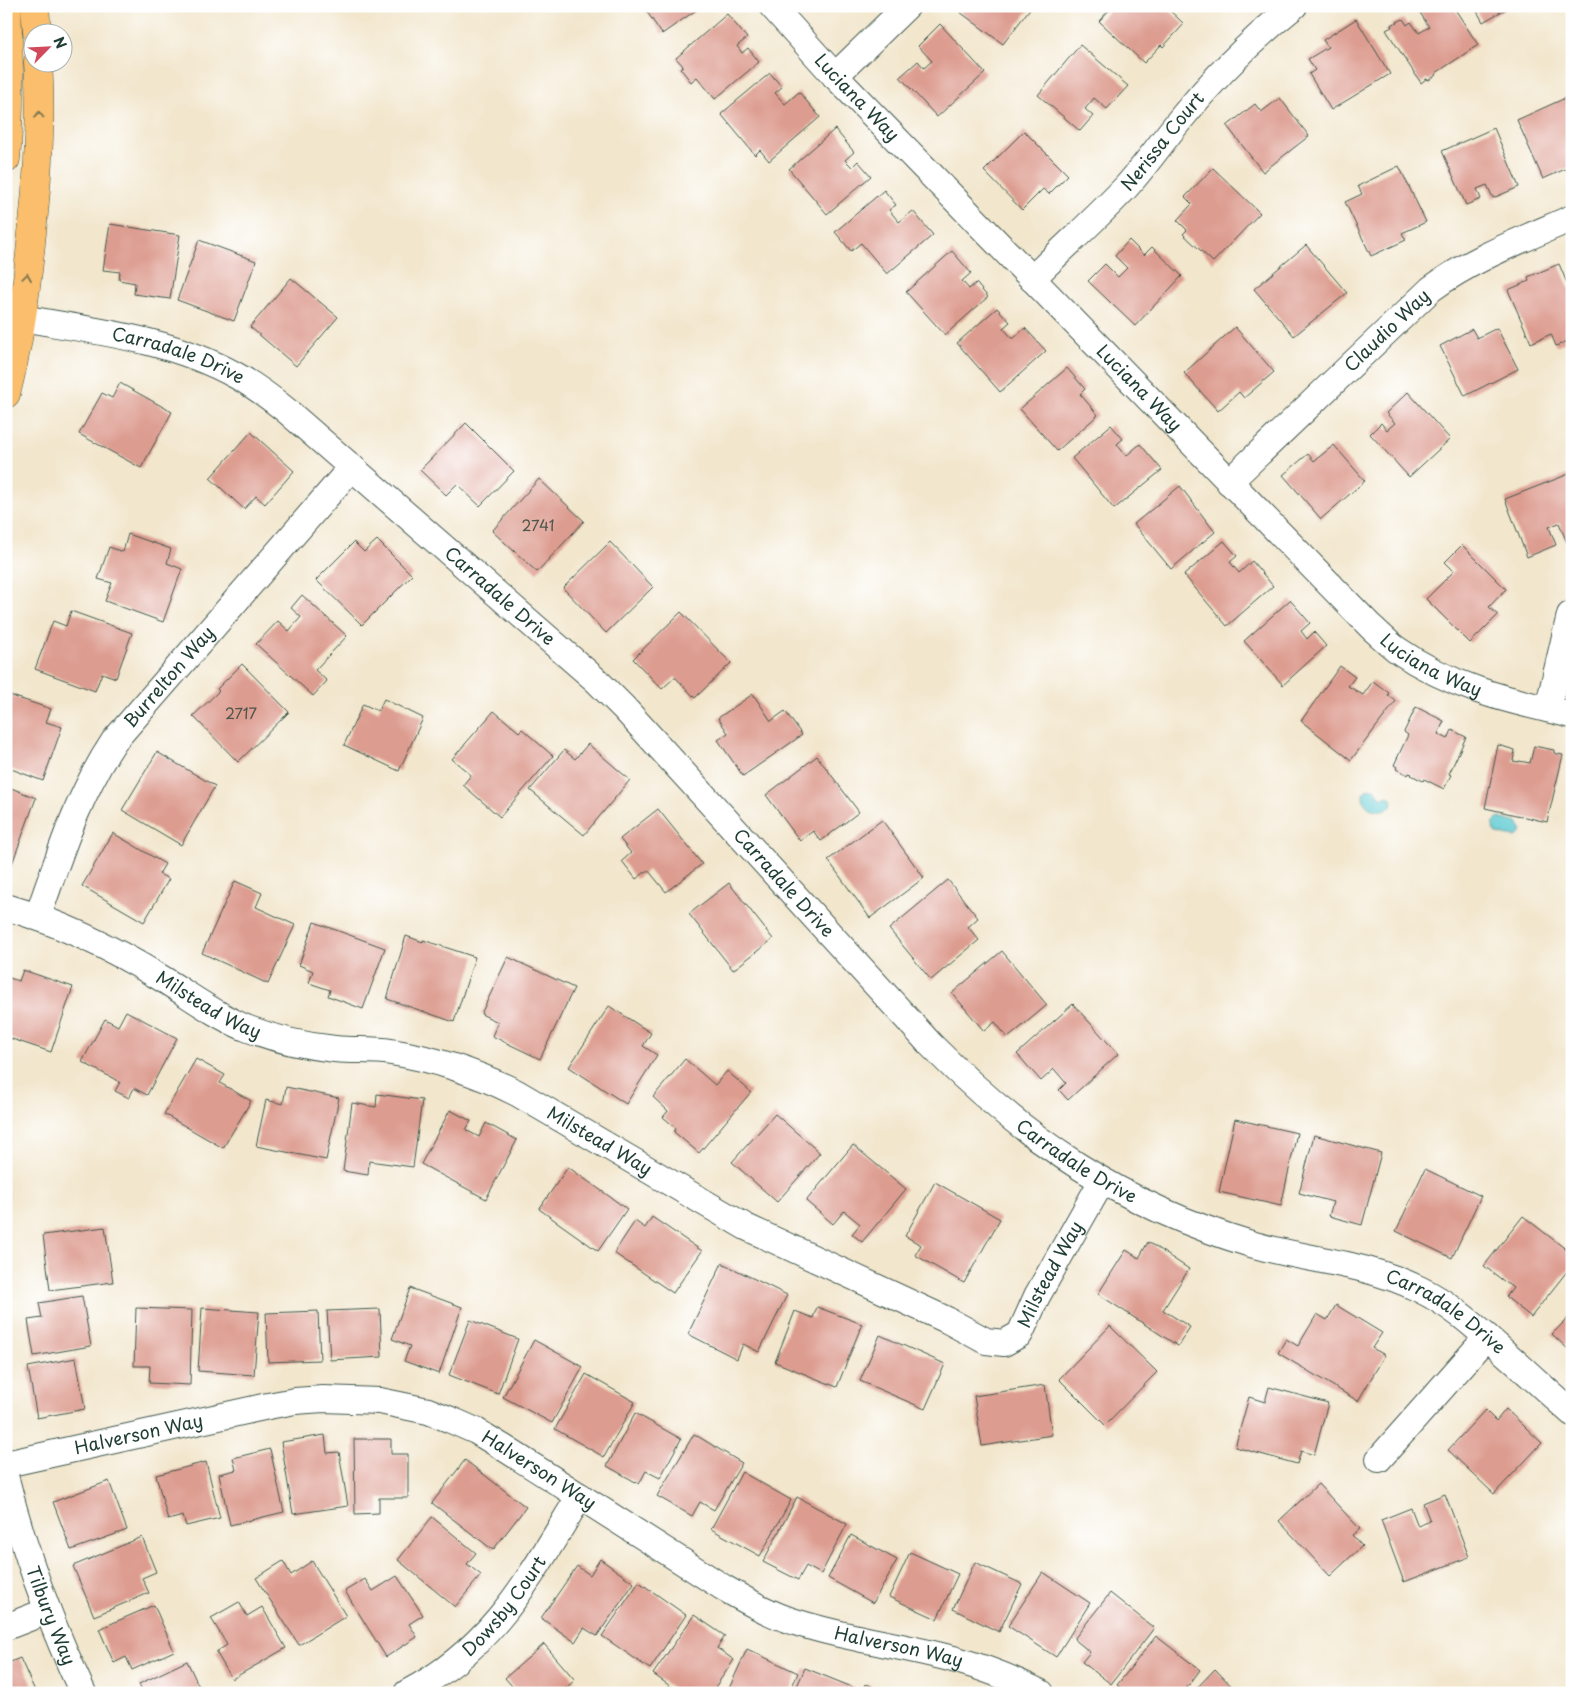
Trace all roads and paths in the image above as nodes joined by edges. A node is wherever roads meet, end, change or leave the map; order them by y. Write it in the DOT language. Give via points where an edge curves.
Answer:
graph roads {
  1 [pos="7,6"];
  2 [pos="35,6"];
  3 [pos="772,6"];
  4 [pos="906,6"];
  5 [pos="1294,6"];
  6 [pos="36,22"];
  7 [pos="39,72"];
  8 [pos="835,76"];
  9 [pos="6,159"];
  10 [pos="1572,218"];
  11 [pos="1032,279"];
  12 [pos="21,318"];
  13 [pos="6,394"];
  14 [pos="352,467"];
  15 [pos="1229,482"];
  16 [pos="1570,615"];
  17 [pos="1560,712"];
  18 [pos="6,907"];
  19 [pos="38,916"];
  20 [pos="1102,1182"];
  21 [pos="1487,1337"];
  22 [pos="1572,1413"];
  23 [pos="1379,1460"];
  24 [pos="6,1464"];
  25 [pos="6,1479"];
  26 [pos="580,1496"];
  27 [pos="47,1611"];
  28 [pos="6,1627"];
  29 [pos="83,1693"];
  30 [pos="407,1693"];
  31 [pos="1041,1693"];
  1 -- 9 [label="main road" via="10,72"];
  2 -- 6 [label="main road"];
  3 -- 8 [label="street, Luciana Way"];
  4 -- 8 [label="street"];
  5 -- 11 [label="street, Nerissa Court" via="1225,70 1126,186"];
  12 -- 7 [label="main road, one-way" via="35,202"];
  8 -- 11 [label="street, Luciana Way"];
  10 -- 15 [label="street, Claudio Way" via="1473,262 1431,289"];
  11 -- 15 [label="street, Luciana Way"];
  12 -- 13 [label="main road"];
  12 -- 14 [label="street, Carradale Drive" via="158,344 216,365 261,390"];
  14 -- 19 [label="street, Burrelton Way" via="114,741 76,810"];
  14 -- 20 [label="street, Carradale Drive" via="624,708 930,1044 975,1089 1045,1144"];
  15 -- 17 [label="street, Luciana Way" via="1350,607 1395,648 1424,667 1479,691"];
  16 -- 17 [label="street"];
  18 -- 19 [label="street, Milstead Way"];
  19 -- 20 [label="street, Milstead Way" via="116,952 246,1027 293,1043 390,1052 433,1060 494,1081 746,1227 986,1341 1004,1343 1020,1334 1037,1296"];
  20 -- 21 [label="street, Carradale Drive" via="1176,1218 1228,1236 1279,1251 1353,1265 1399,1280 1442,1302"];
  21 -- 22 [label="street, Carradale Drive"];
  21 -- 23 [label="street"];
  24 -- 26 [label="street, Halverson Way" via="268,1406 295,1401 351,1399 428,1411 451,1420 504,1448"];
  25 -- 27 [label="street, Tilbury Way" via="36,1585"];
  26 -- 30 [label="street, Dowsby Court" via="518,1594 488,1632 450,1667"];
  26 -- 31 [label="street, Halverson Way" via="724,1588 788,1620 959,1660 998,1673"];
  27 -- 28 [label="street"];
  27 -- 29 [label="street, Tilbury Way"];
}
